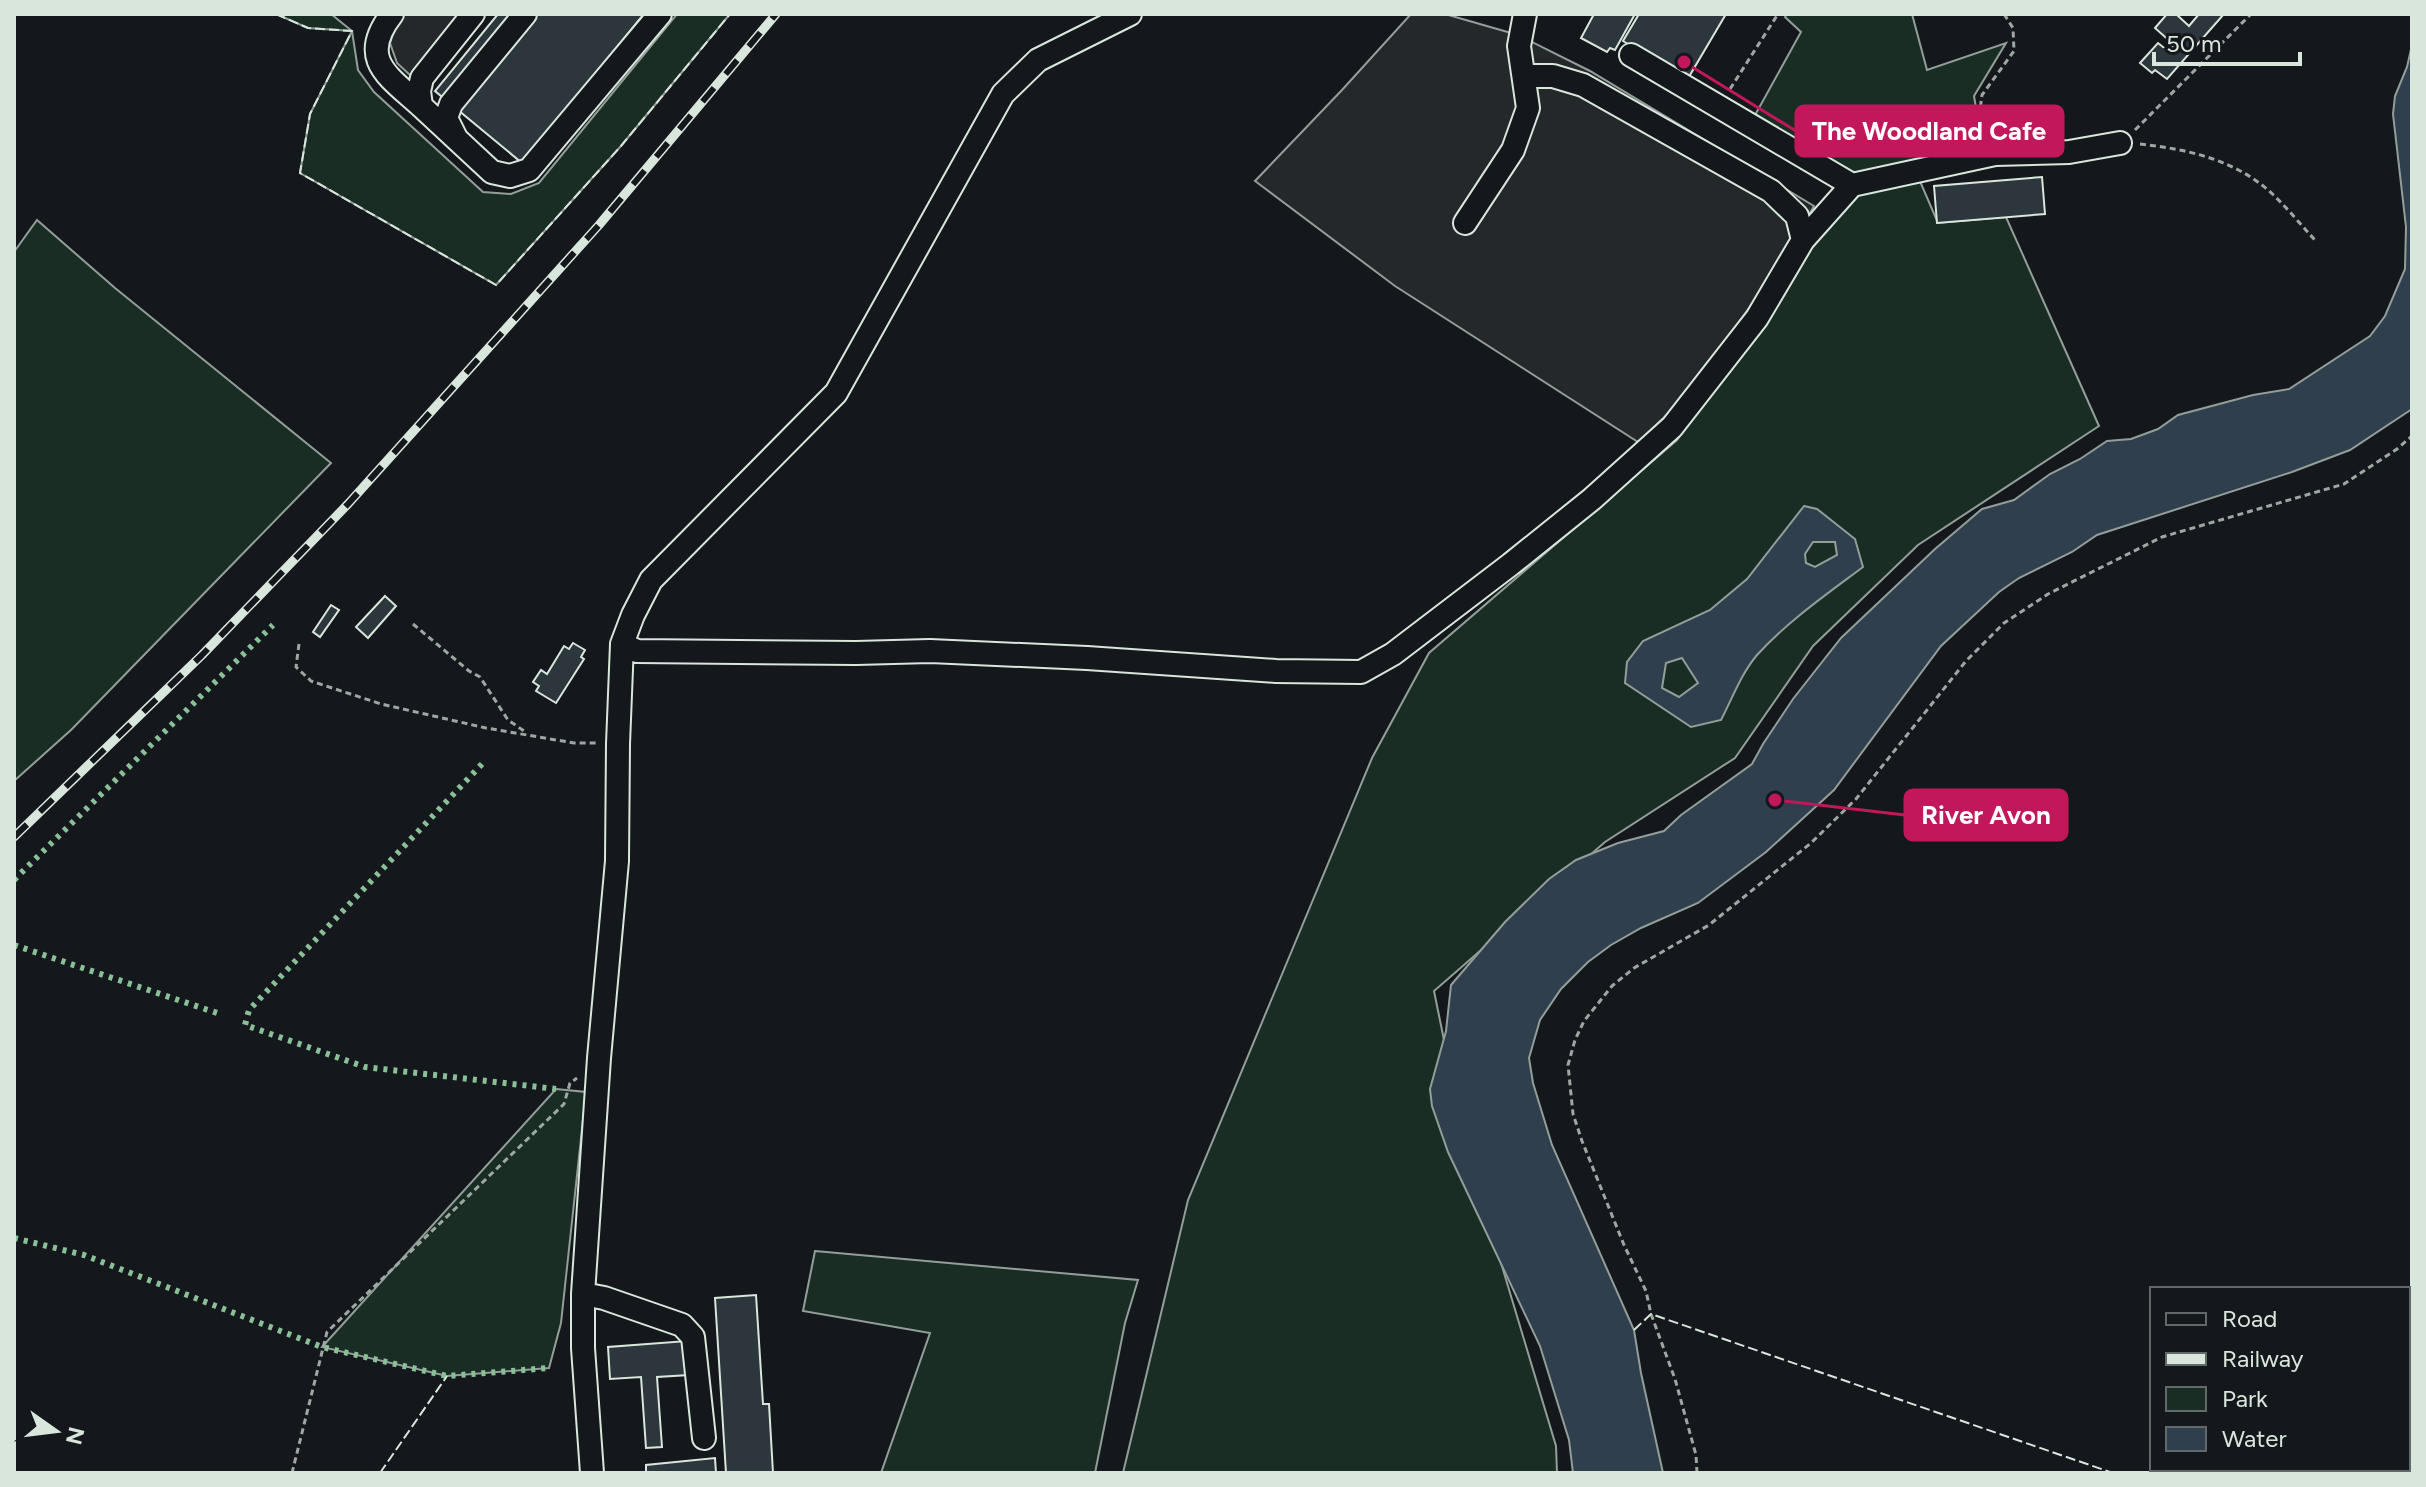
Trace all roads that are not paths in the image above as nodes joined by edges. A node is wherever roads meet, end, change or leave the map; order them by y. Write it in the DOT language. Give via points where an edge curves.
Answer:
graph roads {
  1 [pos="473,14"];
  2 [pos="525,14"];
  3 [pos="660,14"];
  4 [pos="1130,14"];
  5 [pos="1525,14"];
  6 [pos="380,18"];
  7 [pos="1631,55"];
  8 [pos="1524,76"];
  9 [pos="421,106"];
  10 [pos="457,139"];
  11 [pos="2120,143"];
  12 [pos="1852,185"];
  13 [pos="1465,223"];
  14 [pos="1803,240"];
  15 [pos="622,644"];
  16 [pos="583,1294"];
  17 [pos="704,1438"];
  18 [pos="592,1473"];
  1 -- 9 [label="street" via="422,78"];
  2 -- 10 [label="street" via="451,104 446,118"];
  3 -- 10 [label="street" via="529,170 510,176 492,172"];
  4 -- 15 [label="street" via="1038,60 1003,94 836,393 651,580"];
  5 -- 8 [label="street" via="1519,46"];
  6 -- 9 [label="street" via="377,60"];
  7 -- 12 [label="street"];
  8 -- 13 [label="street" via="1528,108 1513,150"];
  8 -- 14 [label="street" via="1553,76 1583,85 1771,191 1797,216"];
  9 -- 10 [label="street"];
  11 -- 12 [label="street" via="2069,152 1995,154"];
  12 -- 14 [label="street"];
  14 -- 15 [label="street" via="1757,318 1672,427 1511,564 1393,654 1361,672 930,651 637,651"];
  15 -- 16 [label="street" via="617,861"];
  16 -- 17 [label="street" via="682,1325 693,1337"];
  16 -- 18 [label="street"];
}
